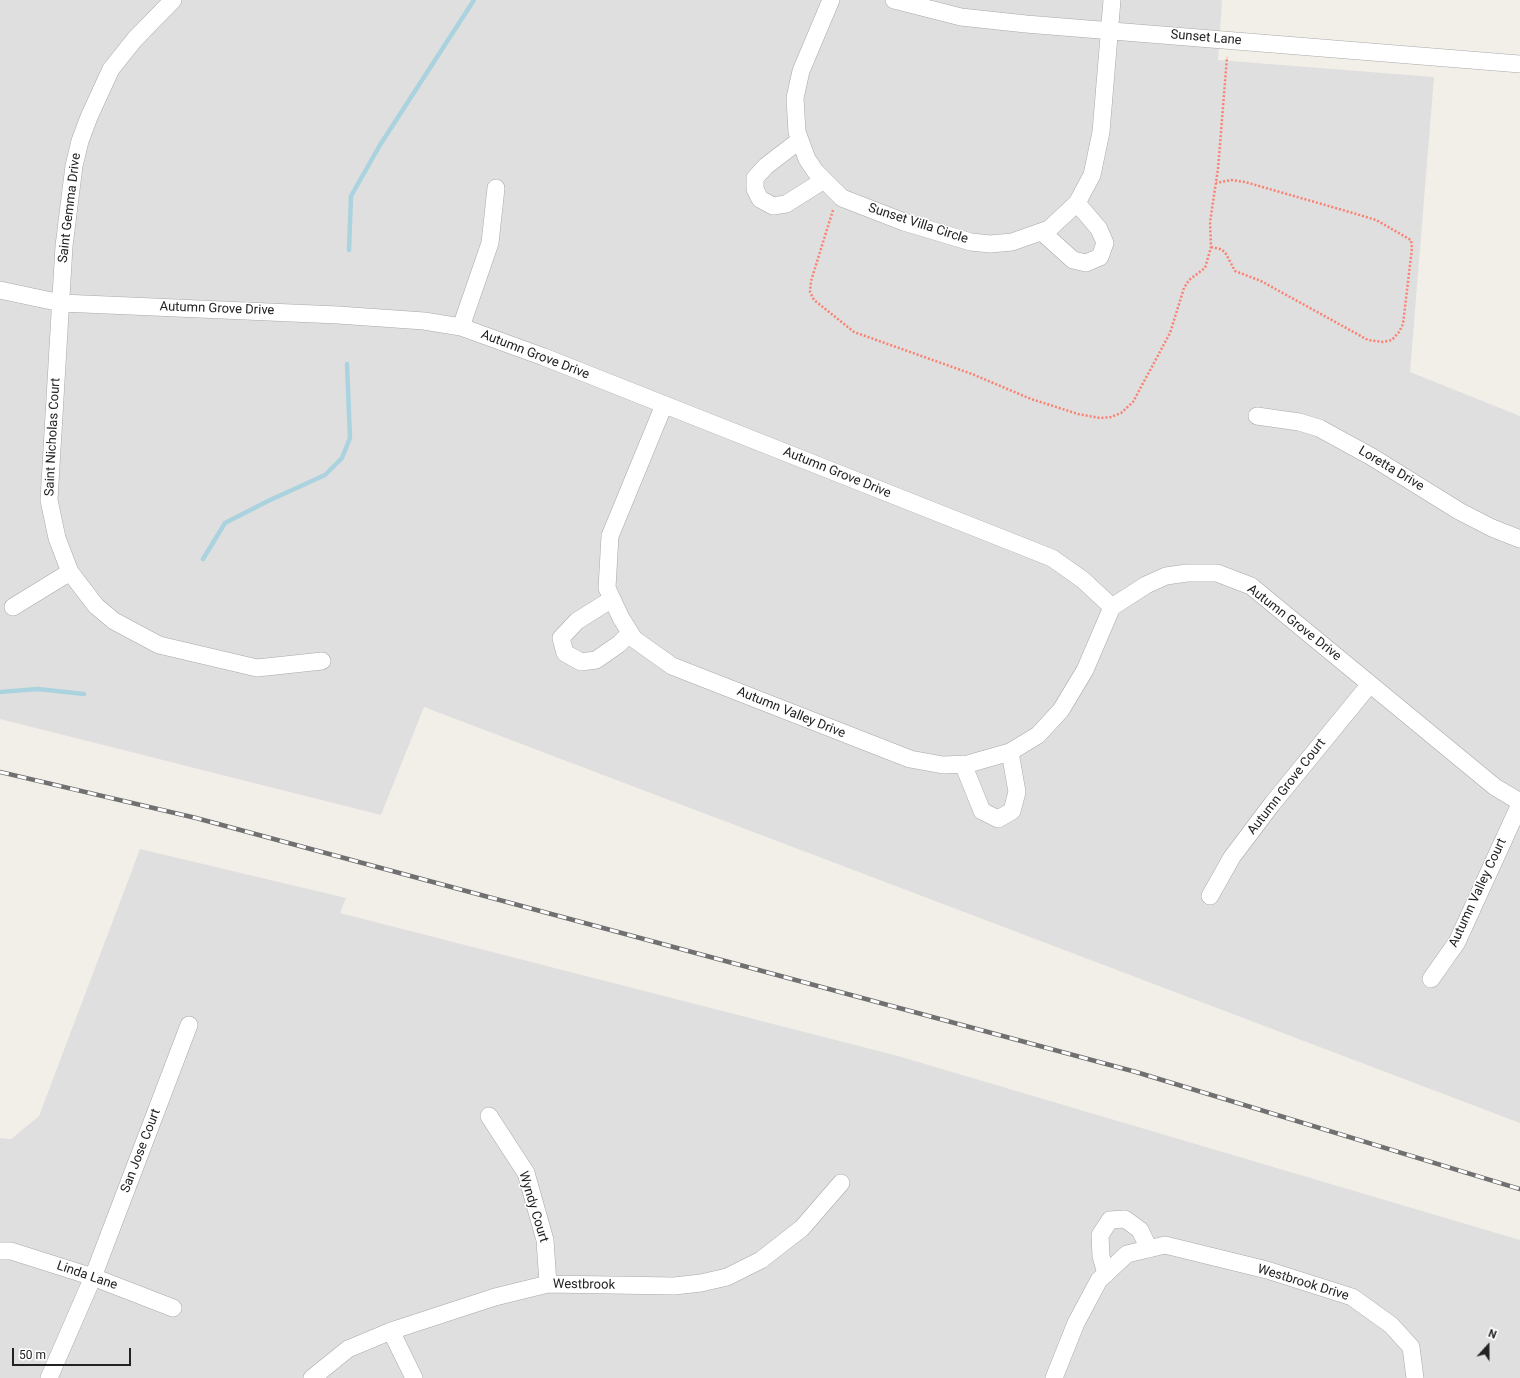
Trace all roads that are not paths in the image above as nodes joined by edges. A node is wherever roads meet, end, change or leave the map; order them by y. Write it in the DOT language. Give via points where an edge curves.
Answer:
graph roads {
  1 [pos="173,0"];
  2 [pos="831,0"];
  3 [pos="894,0"];
  4 [pos="1112,0"];
  5 [pos="1110,31"];
  6 [pos="1520,64"];
  7 [pos="800,140"];
  8 [pos="824,180"];
  9 [pos="496,188"];
  10 [pos="1077,202"];
  11 [pos="1042,232"];
  12 [pos="0,290"];
  13 [pos="61,303"];
  14 [pos="461,327"];
  15 [pos="664,405"];
  16 [pos="1257,416"];
  17 [pos="1520,539"];
  18 [pos="70,572"];
  19 [pos="612,599"];
  20 [pos="13,607"];
  21 [pos="1112,607"];
  22 [pos="630,633"];
  23 [pos="322,661"];
  24 [pos="1370,684"];
  25 [pos="1010,752"];
  26 [pos="963,764"];
  27 [pos="1520,803"];
  28 [pos="1210,896"];
  29 [pos="1431,979"];
  30 [pos="189,1025"];
  31 [pos="489,1116"];
  32 [pos="841,1182"];
  33 [pos="1149,1249"];
  34 [pos="0,1251"];
  35 [pos="1106,1274"];
  36 [pos="92,1277"];
  37 [pos="548,1284"];
  38 [pos="173,1308"];
  39 [pos="391,1331"];
  40 [pos="50,1378"];
  41 [pos="312,1378"];
  42 [pos="414,1378"];
  43 [pos="1054,1378"];
  44 [pos="1415,1378"];
  1 -- 13 [label="street, Saint Gemma Drive" via="135,39 111,69 86,123 74,166 64,246"];
  2 -- 7 [label="street, Sunset Villa Circle" via="801,71 795,98 797,132"];
  3 -- 5 [label="street, Sunset Lane" via="961,17"];
  4 -- 5 [label="street, Sunset Villa Circle"];
  5 -- 6 [label="street, Sunset Lane"];
  5 -- 10 [label="street, Sunset Villa Circle" via="1101,132 1092,175"];
  7 -- 8 [label="street, Sunset Villa Circle" via="807,158"];
  7 -- 8 [label="street" via="766,166 755,178 755,189 760,198 773,206 786,204"];
  8 -- 11 [label="street, Sunset Villa Circle" via="842,198 904,222 970,242 1012,242"];
  9 -- 14 [label="street" via="490,243"];
  10 -- 11 [label="street, Sunset Villa Circle" via="1049,229"];
  10 -- 11 [label="street" via="1099,229 1105,243 1100,257 1086,263 1073,260"];
  12 -- 13 [label="street, Autumn Grove Drive"];
  13 -- 14 [label="street, Autumn Grove Drive" via="338,314 424,321"];
  13 -- 18 [label="street, Saint Nicholas Court" via="49,500 57,538"];
  14 -- 15 [label="street, Autumn Grove Drive"];
  15 -- 19 [label="street, Autumn Valley Drive" via="610,536 607,588"];
  15 -- 21 [label="street, Autumn Grove Drive" via="1052,558 1083,580"];
  16 -- 17 [label="street, Loretta Drive" via="1299,422 1319,428 1372,457 1459,511"];
  18 -- 20 [label="street"];
  18 -- 23 [label="street, Saint Nicholas Court" via="96,606 114,621 159,645 257,668"];
  19 -- 22 [label="street, Autumn Valley Drive"];
  19 -- 22 [label="street" via="577,621 561,638 565,653 582,662 596,660"];
  21 -- 24 [label="street, Autumn Grove Drive" via="1146,585 1166,576 1187,572 1217,573 1251,586"];
  21 -- 25 [label="street, Autumn Valley Drive" via="1085,670 1062,710 1038,735"];
  22 -- 26 [label="street, Autumn Valley Drive" via="634,639 672,666 867,743 910,759 943,765"];
  24 -- 27 [label="street, Autumn Grove Drive" via="1495,787"];
  24 -- 28 [label="street, Autumn Grove Court" via="1232,857"];
  25 -- 26 [label="street, Autumn Valley Drive"];
  25 -- 26 [label="street" via="1017,792 1012,811 998,819 982,811"];
  27 -- 29 [label="street, Autumn Valley Court" via="1457,942"];
  30 -- 36 [label="street, San Jose Court"];
  31 -- 37 [label="street, Wyndy Court" via="526,1173 545,1240"];
  32 -- 37 [label="street, Westbrook" via="802,1228 761,1260 727,1277 674,1286"];
  33 -- 35 [label="street, Westbrook Drive" via="1127,1254"];
  33 -- 35 [label="street" via="1140,1230 1125,1219 1110,1220 1100,1235 1101,1256"];
  33 -- 44 [label="street, Westbrook Drive" via="1165,1245 1268,1270 1352,1297 1391,1325 1411,1347"];
  34 -- 36 [label="street, Linda Lane" via="12,1251"];
  35 -- 43 [label="street, Westbrook Drive" via="1099,1280 1076,1323"];
  36 -- 38 [label="street, Linda Lane"];
  36 -- 40 [label="street, San Jose Court"];
  37 -- 39 [label="street, Westbrook" via="495,1297"];
  39 -- 41 [label="street, Westbrook" via="348,1349"];
  39 -- 42 [label="street"];
}
